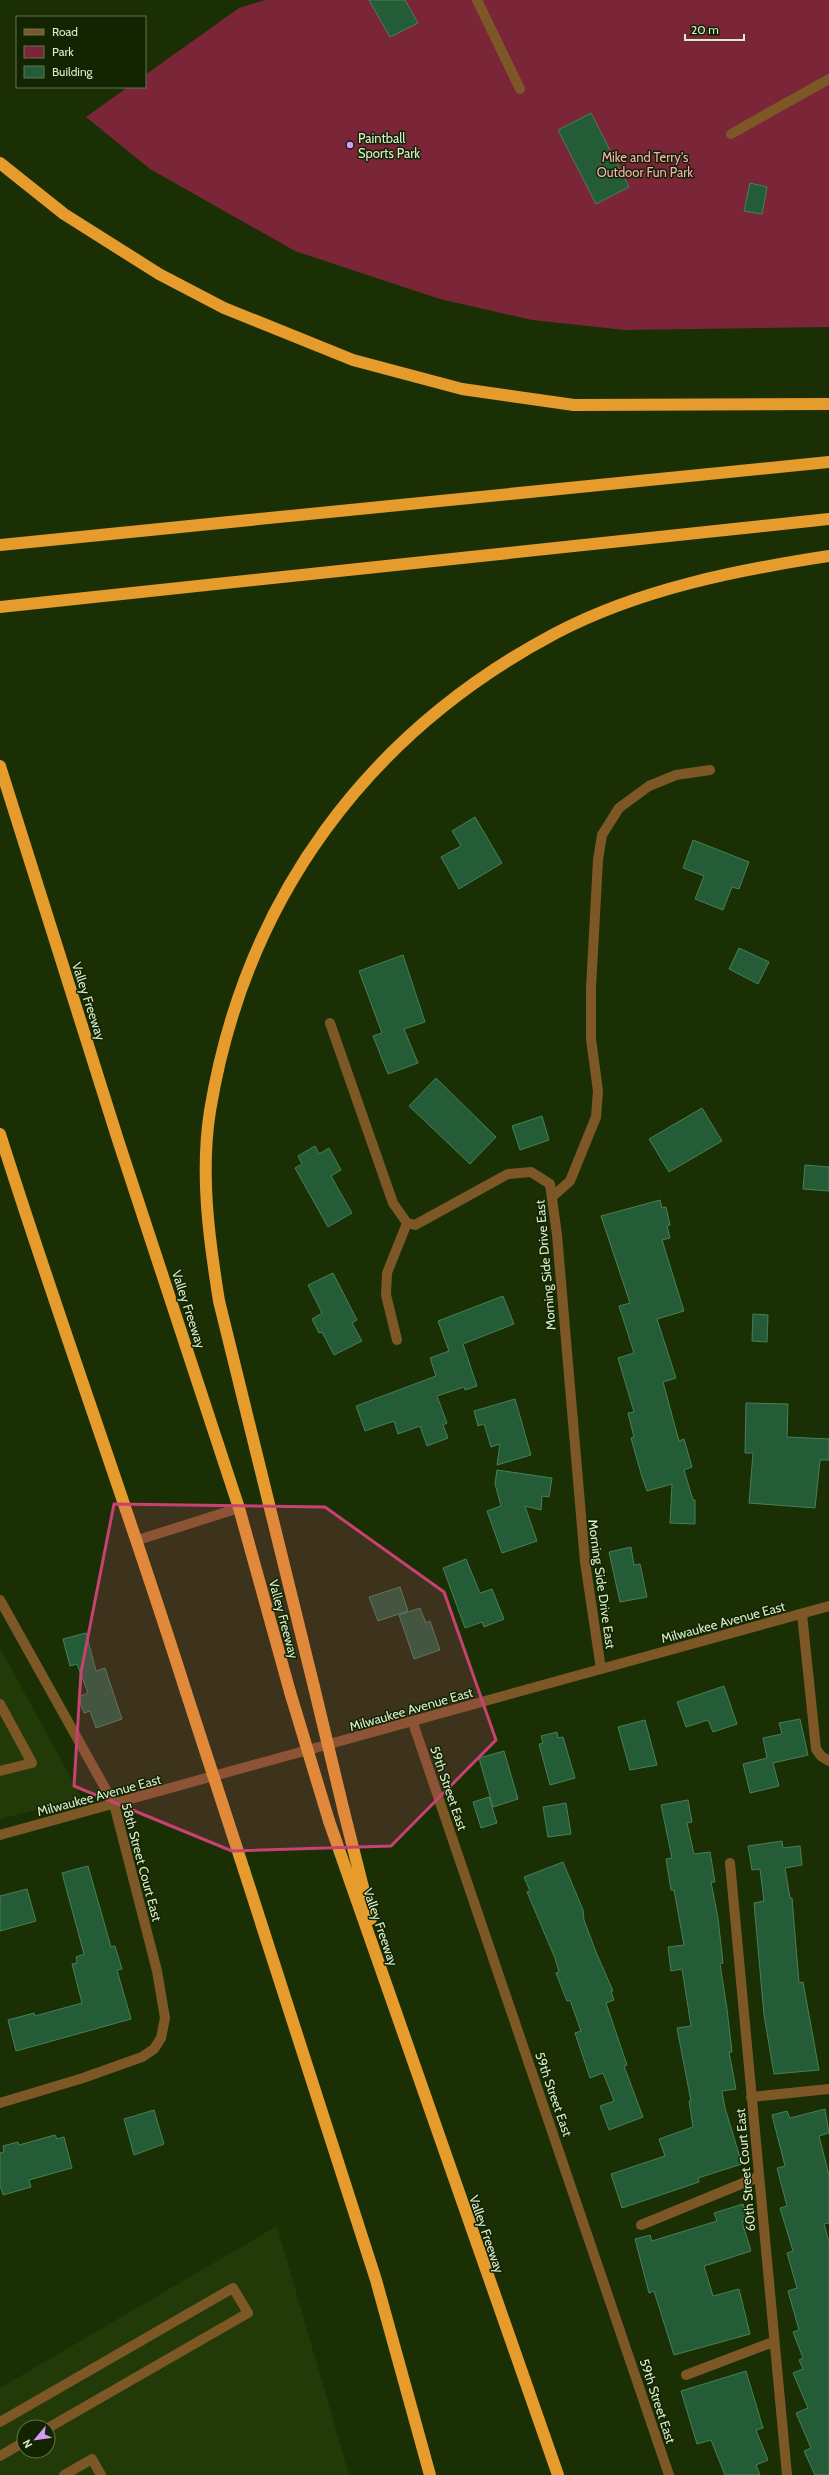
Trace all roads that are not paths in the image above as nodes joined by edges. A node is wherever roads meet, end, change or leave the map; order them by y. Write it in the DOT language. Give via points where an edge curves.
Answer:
graph roads {
  1 [pos="477,0"];
  2 [pos="829,79"];
  3 [pos="520,89"];
  4 [pos="731,134"];
  5 [pos="0,163"];
  6 [pos="829,404"];
  7 [pos="829,462"];
  8 [pos="829,519"];
  9 [pos="0,546"];
  10 [pos="829,556"];
  11 [pos="0,607"];
  12 [pos="0,766"];
  13 [pos="710,770"];
  14 [pos="330,1023"];
  15 [pos="0,1134"];
  16 [pos="0,1140"];
  17 [pos="552,1198"];
  18 [pos="407,1223"];
  19 [pos="37,1252"];
  20 [pos="397,1340"];
  21 [pos="239,1508"];
  22 [pos="138,1540"];
  23 [pos="0,1600"];
  24 [pos="829,1606"];
  25 [pos="802,1614"];
  26 [pos="601,1669"];
  27 [pos="0,1704"];
  28 [pos="413,1723"];
  29 [pos="829,1761"];
  30 [pos="0,1771"];
  31 [pos="114,1804"];
  32 [pos="0,1835"];
  33 [pos="730,1863"];
  34 [pos="390,1996"];
  35 [pos="829,2089"];
  36 [pos="751,2097"];
  37 [pos="0,2103"];
  38 [pos="758,2177"];
  39 [pos="641,2225"];
  40 [pos="773,2342"];
  41 [pos="686,2375"];
  42 [pos="0,2422"];
  43 [pos="56,2423"];
  44 [pos="16,2447"];
  45 [pos="0,2456"];
  46 [pos="64,2475"];
  47 [pos="101,2475"];
  48 [pos="430,2475"];
  49 [pos="558,2475"];
  50 [pos="669,2475"];
  51 [pos="787,2475"];
  1 -- 3 [label="street"];
  2 -- 4 [label="street"];
  5 -- 6 [label="highway" via="64,214 159,274 224,308 353,360 462,388 574,405"];
  7 -- 9 [label="highway"];
  8 -- 11 [label="highway"];
  10 -- 34 [label="highway, bridge" via="668,588 559,632 490,671 417,728 365,780 333,818 303,860 276,906 236,1007 210,1113 206,1183 208,1238 219,1301"];
  12 -- 21 [label="highway, Valley Freeway" via="118,1140"];
  13 -- 17 [label="street" via="676,775 649,786 619,808 602,835 598,860 591,988 591,1039 598,1091 596,1117 570,1181"];
  14 -- 18 [label="street" via="394,1203"];
  15 -- 19 [label="highway"];
  16 -- 19 [label="highway"];
  17 -- 18 [label="street, Morning Side Drive East" via="550,1184 541,1176 531,1172 508,1174 415,1225"];
  17 -- 26 [label="street, Morning Side Drive East" via="585,1562"];
  18 -- 20 [label="street" via="387,1273 386,1295"];
  19 -- 22 [label="highway"];
  21 -- 22 [label="street"];
  21 -- 34 [label="highway, Valley Freeway, bridge" via="329,1821"];
  22 -- 48 [label="highway, bridge" via="376,2280"];
  23 -- 31 [label="street, 58th Street Court East"];
  24 -- 25 [label="street, Milwaukee Avenue East"];
  25 -- 26 [label="street, Milwaukee Avenue East"];
  25 -- 29 [label="street" via="816,1749"];
  26 -- 28 [label="street, Milwaukee Avenue East"];
  27 -- 30 [label="street" via="32,1763"];
  28 -- 31 [label="street, Milwaukee Avenue East"];
  28 -- 50 [label="street, 59th Street East"];
  31 -- 32 [label="street, Milwaukee Avenue East"];
  31 -- 37 [label="street, 58th Street Court East" via="157,1972 165,2018 161,2038 154,2049 128,2063"];
  33 -- 36 [label="street, 60th Street Court East"];
  34 -- 49 [label="highway, Valley Freeway"];
  35 -- 36 [label="street"];
  36 -- 38 [label="street, 60th Street Court East"];
  38 -- 39 [label="street"];
  38 -- 40 [label="street, 60th Street Court East"];
  40 -- 41 [label="street"];
  40 -- 51 [label="street, 60th Street Court East"];
  42 -- 43 [label="street" via="233,2288 248,2313"];
  44 -- 45 [label="street"];
  46 -- 47 [label="street" via="92,2459"];
}
